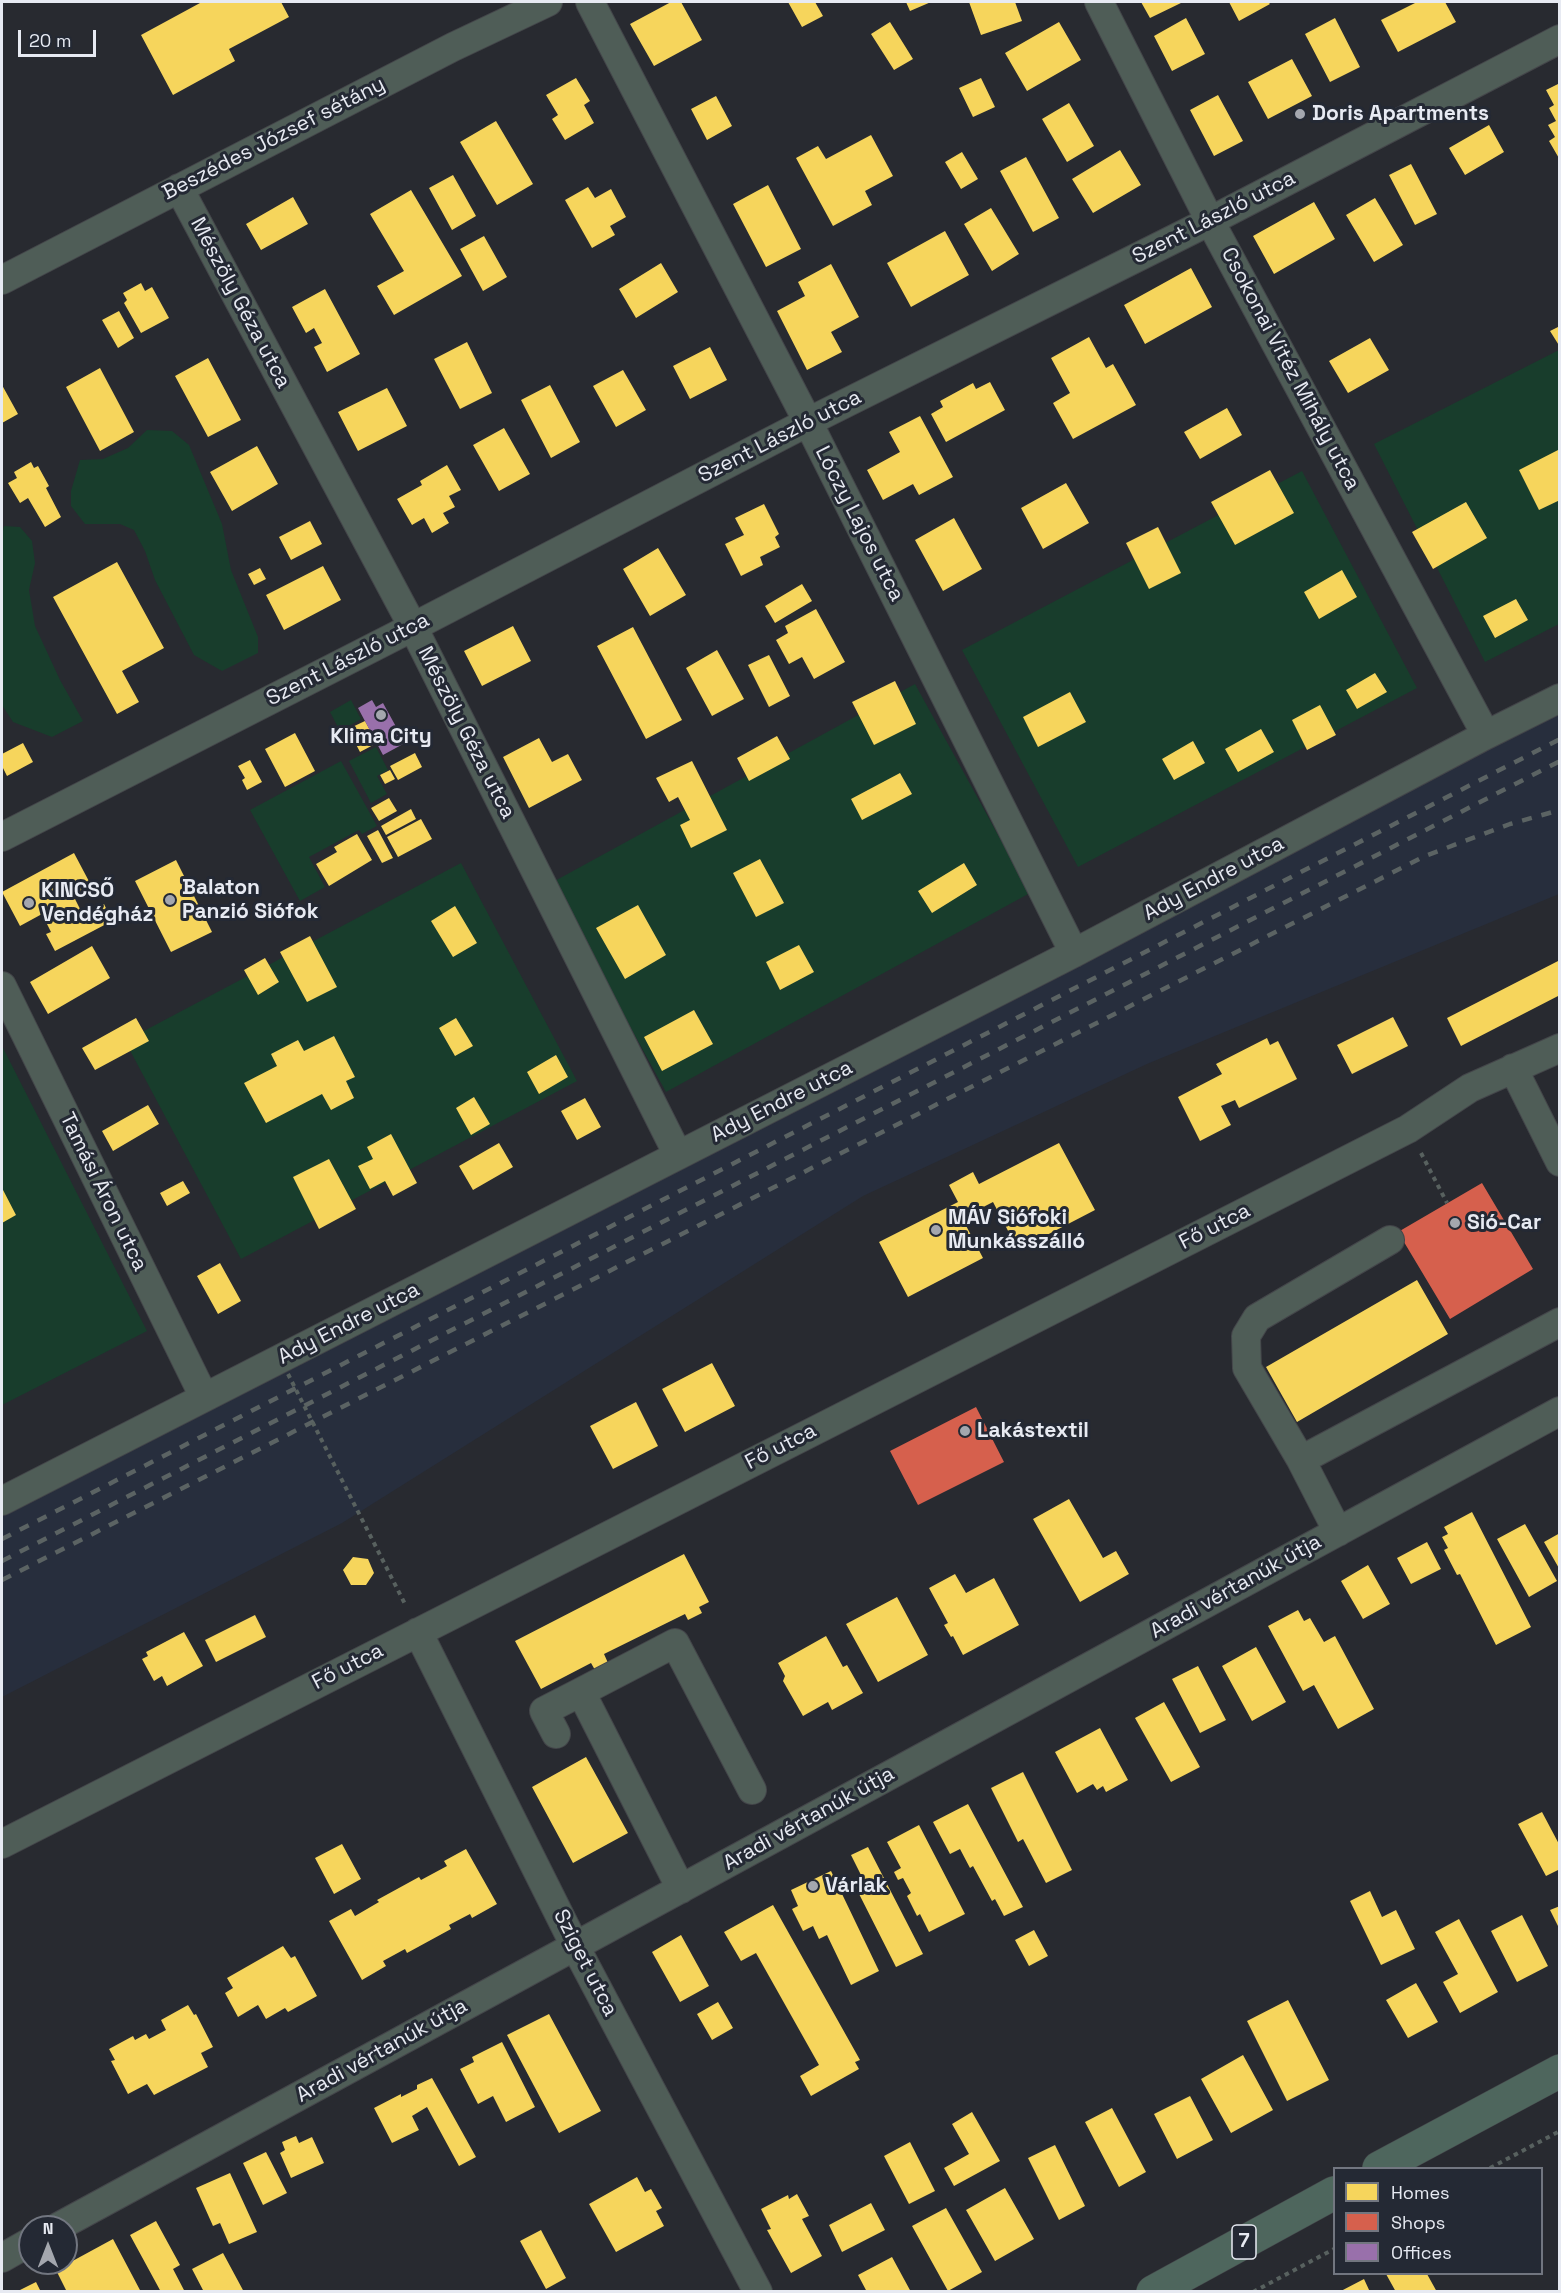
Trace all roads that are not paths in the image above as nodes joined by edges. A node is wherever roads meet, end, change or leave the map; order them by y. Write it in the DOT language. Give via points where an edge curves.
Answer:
graph roads {
  1 [pos="548,2"];
  2 [pos="590,2"];
  3 [pos="1099,2"];
  4 [pos="1560,39"];
  5 [pos="179,188"];
  6 [pos="1210,221"];
  7 [pos="2,280"];
  8 [pos="808,422"];
  9 [pos="413,627"];
  10 [pos="1560,698"];
  11 [pos="1486,735"];
  12 [pos="2,837"];
  13 [pos="1074,953"];
  14 [pos="2,986"];
  15 [pos="1559,1049"];
  16 [pos="1513,1068"];
  17 [pos="678,1155"];
  18 [pos="1560,1162"];
  19 [pos="1390,1240"];
  20 [pos="1560,1322"];
  21 [pos="204,1397"];
  22 [pos="1560,1411"];
  23 [pos="1301,1460"];
  24 [pos="2,1501"];
  25 [pos="1338,1532"];
  26 [pos="418,1632"];
  27 [pos="580,1692"];
  28 [pos="556,1734"];
  29 [pos="752,1790"];
  30 [pos="2,1844"];
  31 [pos="681,1889"];
  32 [pos="575,1946"];
  33 [pos="1560,2071"];
  34 [pos="1383,2167"];
  35 [pos="1333,2194"];
  36 [pos="78,2216"];
  37 [pos="18,2249"];
  38 [pos="2,2258"];
  39 [pos="758,2292"];
  40 [pos="1153,2292"];
  1 -- 5 [label="street, Beszédes József sétány"];
  2 -- 8 [label="street, Lóczy Lajos utca"];
  3 -- 6 [label="street, Csokonai Vitéz Mihály utca"];
  4 -- 6 [label="street, Szent László utca"];
  5 -- 7 [label="street, Beszédes József sétány"];
  5 -- 9 [label="street, Mészöly Géza utca"];
  6 -- 8 [label="street, Szent László utca"];
  6 -- 11 [label="street, Csokonai Vitéz Mihály utca"];
  8 -- 9 [label="street, Szent László utca"];
  8 -- 13 [label="street, Lóczy Lajos utca"];
  9 -- 12 [label="street, Szent László utca"];
  9 -- 17 [label="street, Mészöly Géza utca"];
  10 -- 11 [label="street, Ady Endre utca"];
  11 -- 13 [label="street, Ady Endre utca"];
  13 -- 17 [label="street, Ady Endre utca"];
  14 -- 21 [label="street, Tamási Áron utca"];
  15 -- 16 [label="street, Fő utca"];
  16 -- 18 [label="street"];
  16 -- 26 [label="street, Fő utca" via="1470,1088 1408,1129"];
  17 -- 21 [label="street, Ady Endre utca"];
  19 -- 23 [label="street" via="1257,1318 1246,1336 1247,1368"];
  20 -- 23 [label="street"];
  21 -- 24 [label="street, Ady Endre utca"];
  22 -- 25 [label="street, Aradi vértanúk útja"];
  23 -- 25 [label="street"];
  25 -- 31 [label="street, Aradi vértanúk útja"];
  26 -- 30 [label="street, Fő utca"];
  26 -- 32 [label="street, Sziget utca"];
  27 -- 28 [label="street" via="544,1711"];
  27 -- 29 [label="street" via="675,1644"];
  27 -- 31 [label="street"];
  31 -- 32 [label="street, Aradi vértanúk útja"];
  32 -- 36 [label="street, Aradi vértanúk útja"];
  32 -- 39 [label="street, Sziget utca"];
  33 -- 34 [label="main road"];
  35 -- 40 [label="main road, 7"];
  37 -- 38 [label="street"];
}
